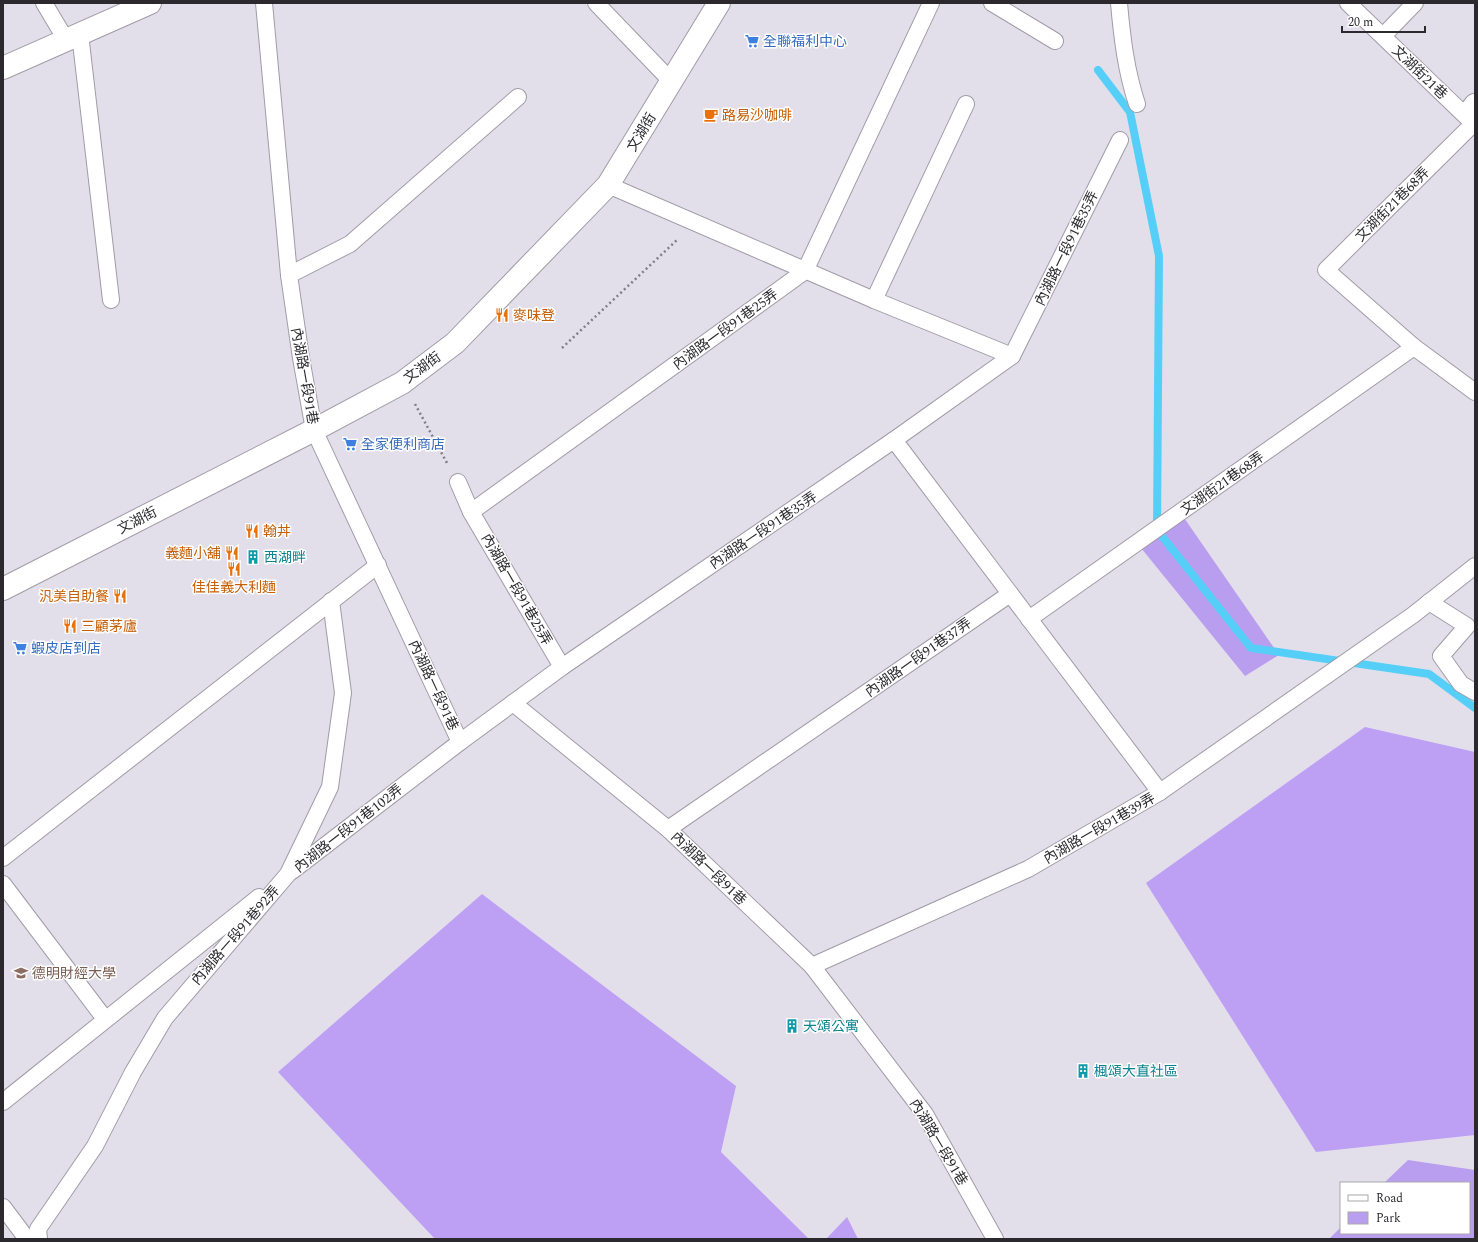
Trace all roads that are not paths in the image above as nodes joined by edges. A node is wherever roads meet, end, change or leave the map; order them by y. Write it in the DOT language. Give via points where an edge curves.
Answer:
graph roads {
  1 [pos="44,3"];
  2 [pos="150,3"];
  3 [pos="264,3"];
  4 [pos="596,3"];
  5 [pos="719,3"];
  6 [pos="930,3"];
  7 [pos="992,3"];
  8 [pos="1119,3"];
  9 [pos="1348,3"];
  10 [pos="1415,3"];
  11 [pos="1383,36"];
  12 [pos="73,37"];
  13 [pos="1055,41"];
  14 [pos="3,68"];
  15 [pos="672,82"];
  16 [pos="518,97"];
  17 [pos="966,104"];
  18 [pos="1137,104"];
  19 [pos="1475,118"];
  20 [pos="1120,140"];
  21 [pos="608,186"];
  22 [pos="805,271"];
  23 [pos="289,275"];
  24 [pos="111,300"];
  25 [pos="874,300"];
  26 [pos="1414,347"];
  27 [pos="1012,356"];
  28 [pos="1475,392"];
  29 [pos="314,430"];
  30 [pos="894,440"];
  31 [pos="458,482"];
  32 [pos="471,512"];
  33 [pos="378,565"];
  34 [pos="1475,566"];
  35 [pos="3,589"];
  36 [pos="1010,594"];
  37 [pos="331,601"];
  38 [pos="1430,602"];
  39 [pos="1029,619"];
  40 [pos="562,667"];
  41 [pos="1475,692"];
  42 [pos="513,703"];
  43 [pos="460,742"];
  44 [pos="1160,792"];
  45 [pos="668,829"];
  46 [pos="3,858"];
  47 [pos="288,874"];
  48 [pos="3,884"];
  49 [pos="812,966"];
  50 [pos="105,1019"];
  51 [pos="3,1102"];
  52 [pos="3,1207"];
  53 [pos="27,1239"];
  54 [pos="39,1239"];
  55 [pos="995,1239"];
  1 -- 12 [label="lane"];
  2 -- 12 [label="street"];
  3 -- 23 [label="lane, 內湖路一段91巷"];
  4 -- 15 [label="lane"];
  5 -- 15 [label="street, 文湖街"];
  6 -- 22 [label="lane"];
  7 -- 13 [label="lane"];
  8 -- 18 [label="lane" via="1130,83"];
  9 -- 11 [label="lane, 文湖街21巷"];
  10 -- 11 [label="lane"];
  11 -- 19 [label="lane, 文湖街21巷"];
  12 -- 14 [label="street"];
  12 -- 24 [label="lane"];
  15 -- 21 [label="street, 文湖街"];
  16 -- 23 [label="lane" via="350,244"];
  17 -- 25 [label="lane"];
  19 -- 26 [label="lane, 文湖街21巷68弄" via="1326,270"];
  20 -- 27 [label="lane, 內湖路一段91巷35弄"];
  21 -- 22 [label="lane"];
  21 -- 29 [label="street, 文湖街" via="455,343 402,382"];
  22 -- 25 [label="lane"];
  22 -- 32 [label="lane, 內湖路一段91巷25弄"];
  23 -- 29 [label="lane, 內湖路一段91巷"];
  25 -- 27 [label="lane"];
  26 -- 28 [label="lane, 文湖街21巷68弄"];
  26 -- 39 [label="lane, 文湖街21巷68弄"];
  27 -- 30 [label="lane, 內湖路一段91巷35弄"];
  29 -- 33 [label="lane, 內湖路一段91巷"];
  29 -- 35 [label="street, 文湖街"];
  30 -- 36 [label="lane"];
  30 -- 40 [label="lane, 內湖路一段91巷35弄"];
  31 -- 32 [label="lane, 內湖路一段91巷25弄"];
  32 -- 40 [label="lane, 內湖路一段91巷25弄"];
  33 -- 37 [label="lane"];
  33 -- 43 [label="lane, 內湖路一段91巷"];
  34 -- 38 [label="lane"];
  36 -- 39 [label="lane, 內湖路一段91巷39弄"];
  36 -- 45 [label="lane, 內湖路一段91巷37弄"];
  37 -- 46 [label="lane"];
  37 -- 47 [label="lane, 內湖路一段91巷92弄" via="343,693 330,787"];
  38 -- 41 [label="lane" via="1467,626 1441,656 1461,684"];
  38 -- 44 [label="lane"];
  39 -- 44 [label="lane, 內湖路一段91巷39弄"];
  40 -- 42 [label="lane, 內湖路一段91巷35弄"];
  42 -- 43 [label="lane, 內湖路一段91巷"];
  42 -- 45 [label="lane, 內湖路一段91巷"];
  43 -- 47 [label="lane, 內湖路一段91巷102弄"];
  44 -- 49 [label="lane, 內湖路一段91巷39弄" via="1028,869"];
  45 -- 49 [label="lane, 內湖路一段91巷"];
  47 -- 50 [label="lane, 內湖路一段91巷102弄"];
  47 -- 54 [label="lane, 內湖路一段91巷92弄" via="165,1018 133,1072 96,1146 38,1229"];
  48 -- 50 [label="lane"];
  49 -- 55 [label="lane, 內湖路一段91巷" via="925,1114"];
  50 -- 51 [label="lane, 內湖路一段91巷102弄"];
  52 -- 53 [label="lane"];
}
